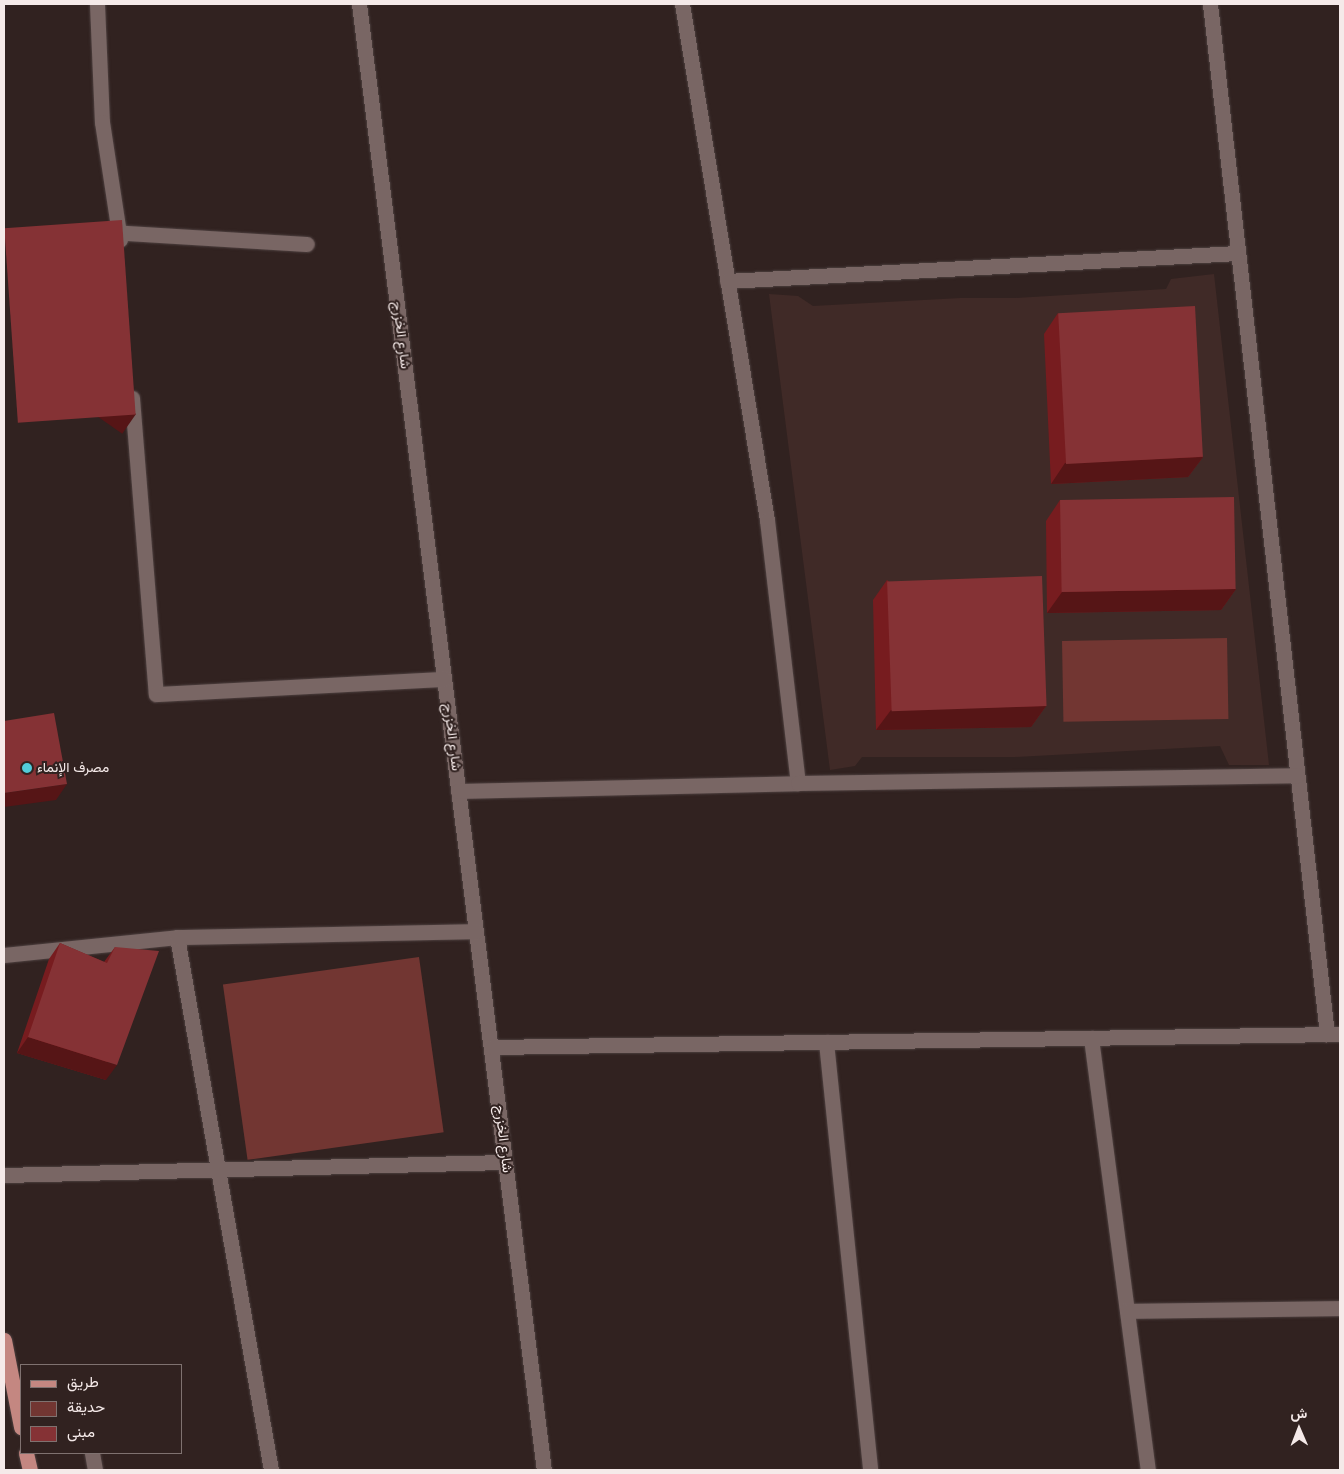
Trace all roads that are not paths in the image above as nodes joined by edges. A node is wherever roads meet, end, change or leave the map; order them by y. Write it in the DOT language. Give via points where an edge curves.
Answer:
graph roads {
  1 [pos="97,4"];
  2 [pos="358,4"];
  3 [pos="682,4"];
  4 [pos="1210,4"];
  5 [pos="119,232"];
  6 [pos="100,233"];
  7 [pos="307,244"];
  8 [pos="120,252"];
  9 [pos="1238,253"];
  10 [pos="727,281"];
  11 [pos="130,380"];
  12 [pos="444,679"];
  13 [pos="1297,775"];
  14 [pos="798,783"];
  15 [pos="458,791"];
  16 [pos="476,931"];
  17 [pos="176,937"];
  18 [pos="4,955"];
  19 [pos="1333,1034"];
  20 [pos="1091,1038"];
  21 [pos="826,1042"];
  22 [pos="491,1047"];
  23 [pos="505,1162"];
  24 [pos="218,1169"];
  25 [pos="4,1174"];
  26 [pos="1340,1308"];
  27 [pos="1127,1311"];
  28 [pos="4,1340"];
  29 [pos="18,1398"];
  30 [pos="20,1417"];
  31 [pos="26,1454"];
  32 [pos="92,1454"];
  33 [pos="30,1470"];
  34 [pos="95,1470"];
  35 [pos="271,1470"];
  36 [pos="544,1470"];
  37 [pos="870,1470"];
  38 [pos="1148,1470"];
  1 -- 5 [label="street" via="102,122"];
  2 -- 12 [label="street, شارع الخزرج"];
  3 -- 10 [label="street"];
  4 -- 9 [label="street"];
  5 -- 6 [label="street"];
  5 -- 7 [label="street"];
  5 -- 8 [label="street"];
  9 -- 10 [label="street"];
  9 -- 13 [label="street"];
  10 -- 14 [label="street" via="767,520"];
  11 -- 12 [label="street" via="156,694"];
  12 -- 15 [label="street, شارع الخزرج"];
  13 -- 14 [label="street"];
  13 -- 19 [label="street"];
  14 -- 15 [label="street"];
  15 -- 16 [label="street, شارع الخزرج"];
  16 -- 17 [label="street"];
  16 -- 22 [label="street, شارع الخزرج"];
  17 -- 18 [label="street"];
  17 -- 24 [label="street"];
  19 -- 20 [label="street"];
  20 -- 21 [label="street"];
  20 -- 27 [label="street"];
  21 -- 22 [label="street"];
  21 -- 37 [label="street"];
  22 -- 23 [label="street, شارع الخزرج"];
  23 -- 24 [label="street"];
  23 -- 36 [label="street, شارع الخزرج"];
  24 -- 25 [label="street"];
  24 -- 35 [label="street"];
  26 -- 27 [label="street"];
  27 -- 38 [label="street"];
  28 -- 29 [label="main road"];
  29 -- 30 [label="main road"];
  31 -- 33 [label="main road"];
  32 -- 34 [label="street"];
}
